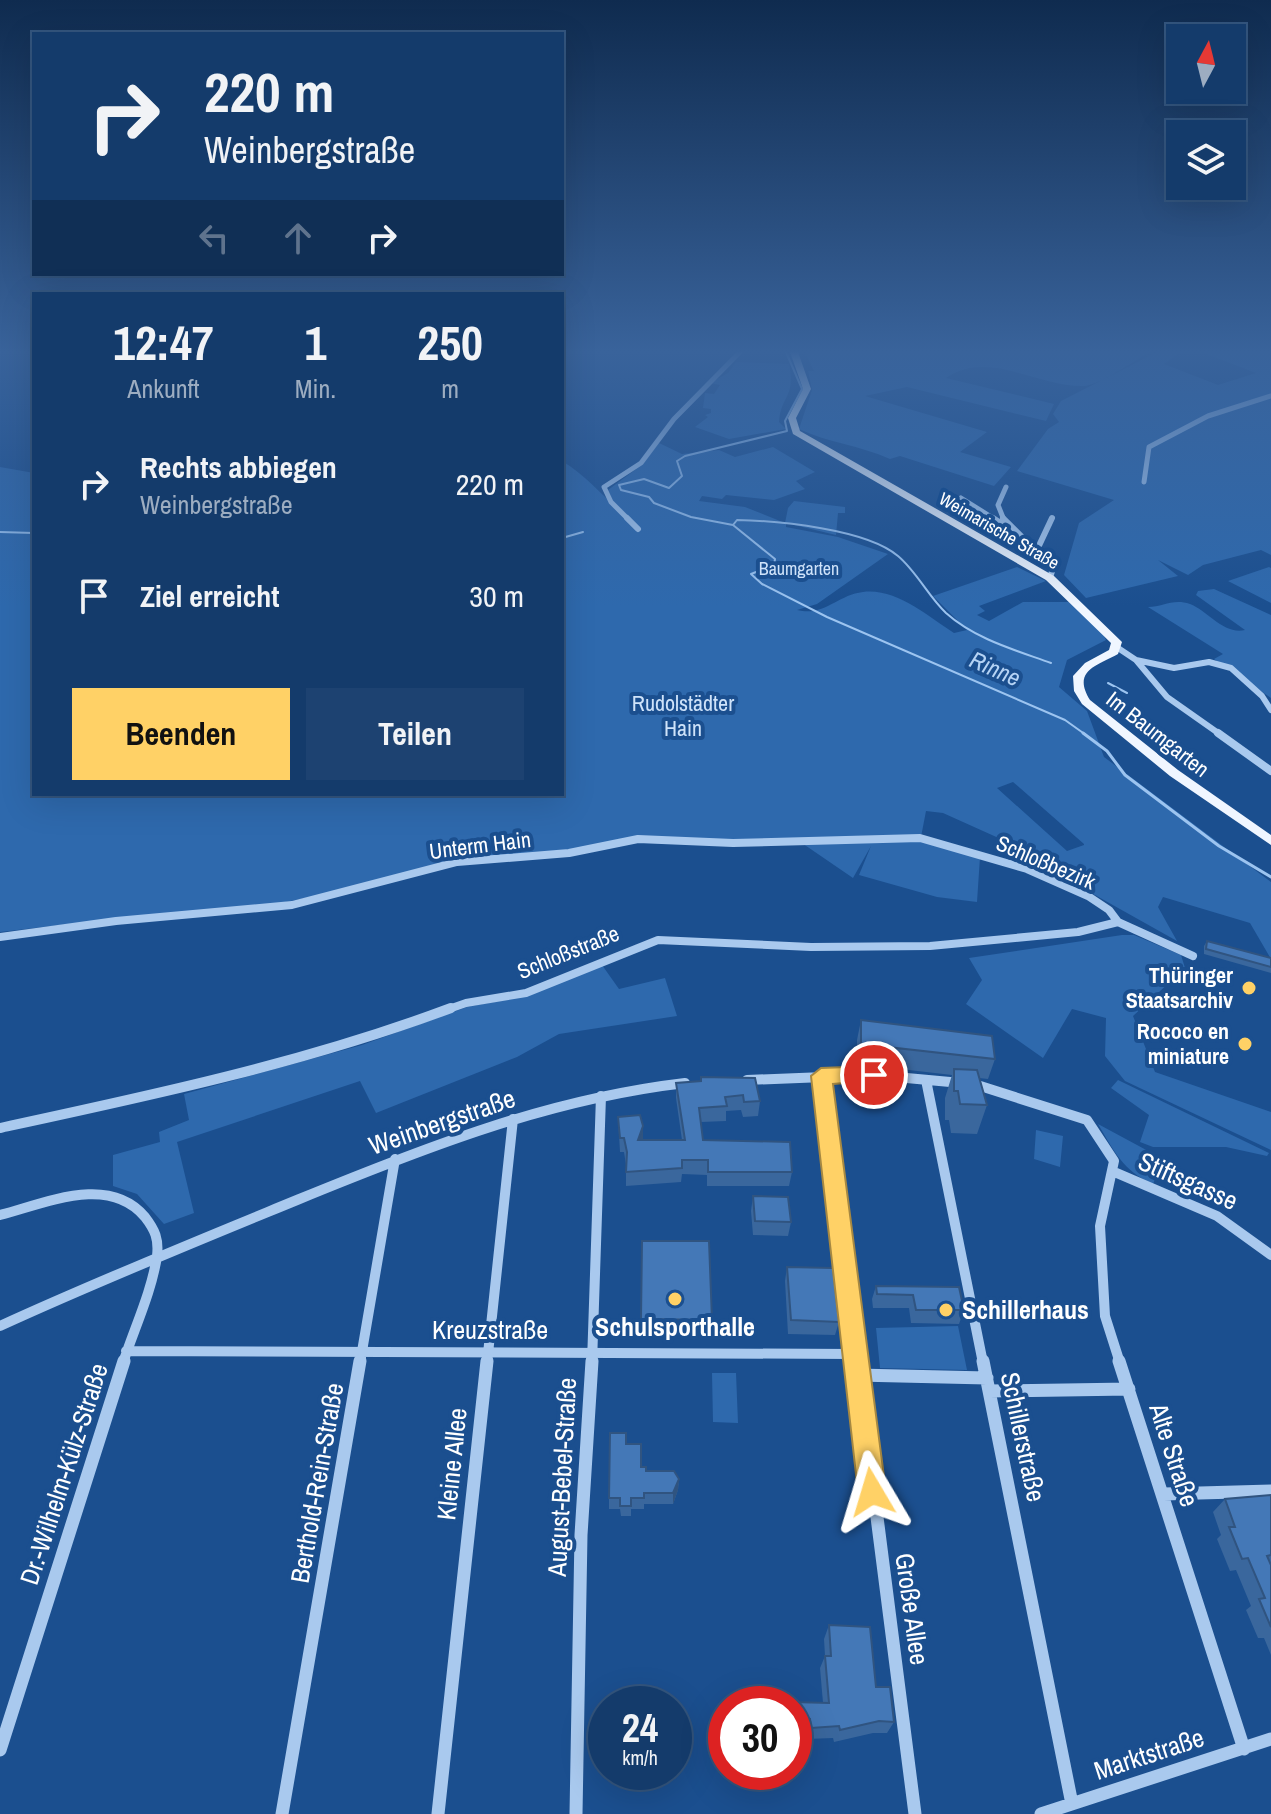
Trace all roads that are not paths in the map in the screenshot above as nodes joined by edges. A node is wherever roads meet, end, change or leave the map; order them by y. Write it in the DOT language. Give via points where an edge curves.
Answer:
graph roads {
  1 [pos="661,437"];
  2 [pos="804,437"];
  3 [pos="1165,437"];
  4 [pos="1144,482"];
  5 [pos="1006,487"];
  6 [pos="961,498"];
  7 [pos="1052,518"];
  8 [pos="638,529"];
  9 [pos="1012,531"];
  10 [pos="1036,552"];
  11 [pos="1050,578"];
  12 [pos="1118,648"];
  13 [pos="1136,660"];
  14 [pos="1271,710"];
  15 [pos="1271,771"];
  16 [pos="920,838"];
  17 [pos="1271,841"];
  18 [pos="1118,922"];
  19 [pos="0,937"];
  20 [pos="1193,956"];
  21 [pos="821,1076"];
  22 [pos="742,1080"];
  23 [pos="926,1080"];
  24 [pos="700,1083"];
  25 [pos="601,1096"];
  26 [pos="513,1119"];
  27 [pos="0,1128"];
  28 [pos="395,1159"];
  29 [pos="1112,1171"];
  30 [pos="0,1215"];
  31 [pos="1271,1256"];
  32 [pos="157,1257"];
  33 [pos="0,1326"];
  34 [pos="126,1351"];
  35 [pos="486,1352"];
  36 [pos="362,1353"];
  37 [pos="593,1353"];
  38 [pos="854,1354"];
  39 [pos="857,1375"];
  40 [pos="988,1384"];
  41 [pos="1129,1389"];
  42 [pos="1271,1491"];
  43 [pos="1164,1494"];
  44 [pos="1271,1739"];
  45 [pos="1244,1749"];
  46 [pos="0,1750"];
  47 [pos="1072,1804"];
  48 [pos="282,1814"];
  49 [pos="438,1814"];
  50 [pos="576,1814"];
  51 [pos="915,1814"];
  52 [pos="1041,1814"];
  1 -- 8 [label="street" via="641,463 604,487"];
  2 -- 11 [label="main road, Weimarische Straße"];
  3 -- 4 [label="street" via="1149,447"];
  5 -- 9 [label="street" via="998,505"];
  6 -- 9 [label="street, Weimarische Straße"];
  7 -- 10 [label="street"];
  9 -- 10 [label="street, Weimarische Straße"];
  10 -- 11 [label="street" via="1053,568"];
  11 -- 12 [label="main road, Weimarische Straße" via="1110,631"];
  12 -- 13 [label="street"];
  12 -- 17 [label="main road, Im Baumgarten" via="1081,672 1076,684 1086,702"];
  13 -- 14 [label="street" via="1174,668 1209,662 1231,668"];
  13 -- 15 [label="street" via="1167,697"];
  16 -- 18 [label="street, Schloßbezirk" via="1027,869 1088,896"];
  16 -- 19 [label="street, Unterm Hain" via="733,843 638,839 559,854 457,862 292,905"];
  18 -- 20 [label="street, Schloßbezirk"];
  18 -- 27 [label="street, Schloßstraße" via="1078,932 930,946 658,940 526,993 466,1003 360,1042 228,1079"];
  21 -- 22 [label="street"];
  21 -- 23 [label="street"];
  21 -- 38 [label="street, Große Allee"];
  23 -- 29 [label="street, Stiftsgasse" via="982,1085 1087,1120 1114,1161"];
  23 -- 40 [label="street, Schillerstraße"];
  24 -- 25 [label="street, Weinbergstraße"];
  25 -- 26 [label="street, Weinbergstraße"];
  25 -- 37 [label="street, August-Bebel-Straße"];
  26 -- 28 [label="street, Weinbergstraße" via="453,1135"];
  26 -- 35 [label="street, Kleine Allee"];
  28 -- 32 [label="street, Weinbergstraße"];
  28 -- 36 [label="street, Berthold-Rein-Straße"];
  29 -- 31 [label="street, Stiftsgasse" via="1227,1221"];
  29 -- 41 [label="street, Alte Straße" via="1100,1226 1101,1294"];
  30 -- 32 [label="street" via="73,1196 109,1194 132,1202 157,1232"];
  32 -- 33 [label="street, Weinbergstraße"];
  32 -- 34 [label="street, Dr.-Wilhelm-Külz-Straße"];
  34 -- 36 [label="street, Kreuzstraße"];
  34 -- 46 [label="street, Dr.-Wilhelm-Külz-Straße"];
  35 -- 36 [label="street, Kreuzstraße"];
  35 -- 37 [label="street, Kreuzstraße"];
  35 -- 49 [label="street, Kleine Allee"];
  36 -- 48 [label="street, Berthold-Rein-Straße"];
  37 -- 38 [label="street, Kreuzstraße"];
  37 -- 50 [label="street, August-Bebel-Straße" via="581,1535"];
  38 -- 39 [label="street, Große Allee"];
  39 -- 40 [label="street"];
  39 -- 51 [label="street, Große Allee"];
  40 -- 41 [label="street"];
  40 -- 47 [label="street, Schillerstraße"];
  41 -- 43 [label="street, Alte Straße"];
  42 -- 43 [label="street"];
  43 -- 45 [label="street, Alte Straße"];
  44 -- 45 [label="street, Marktstraße"];
  45 -- 47 [label="street, Marktstraße"];
  47 -- 52 [label="street, Marktstraße"];
}
